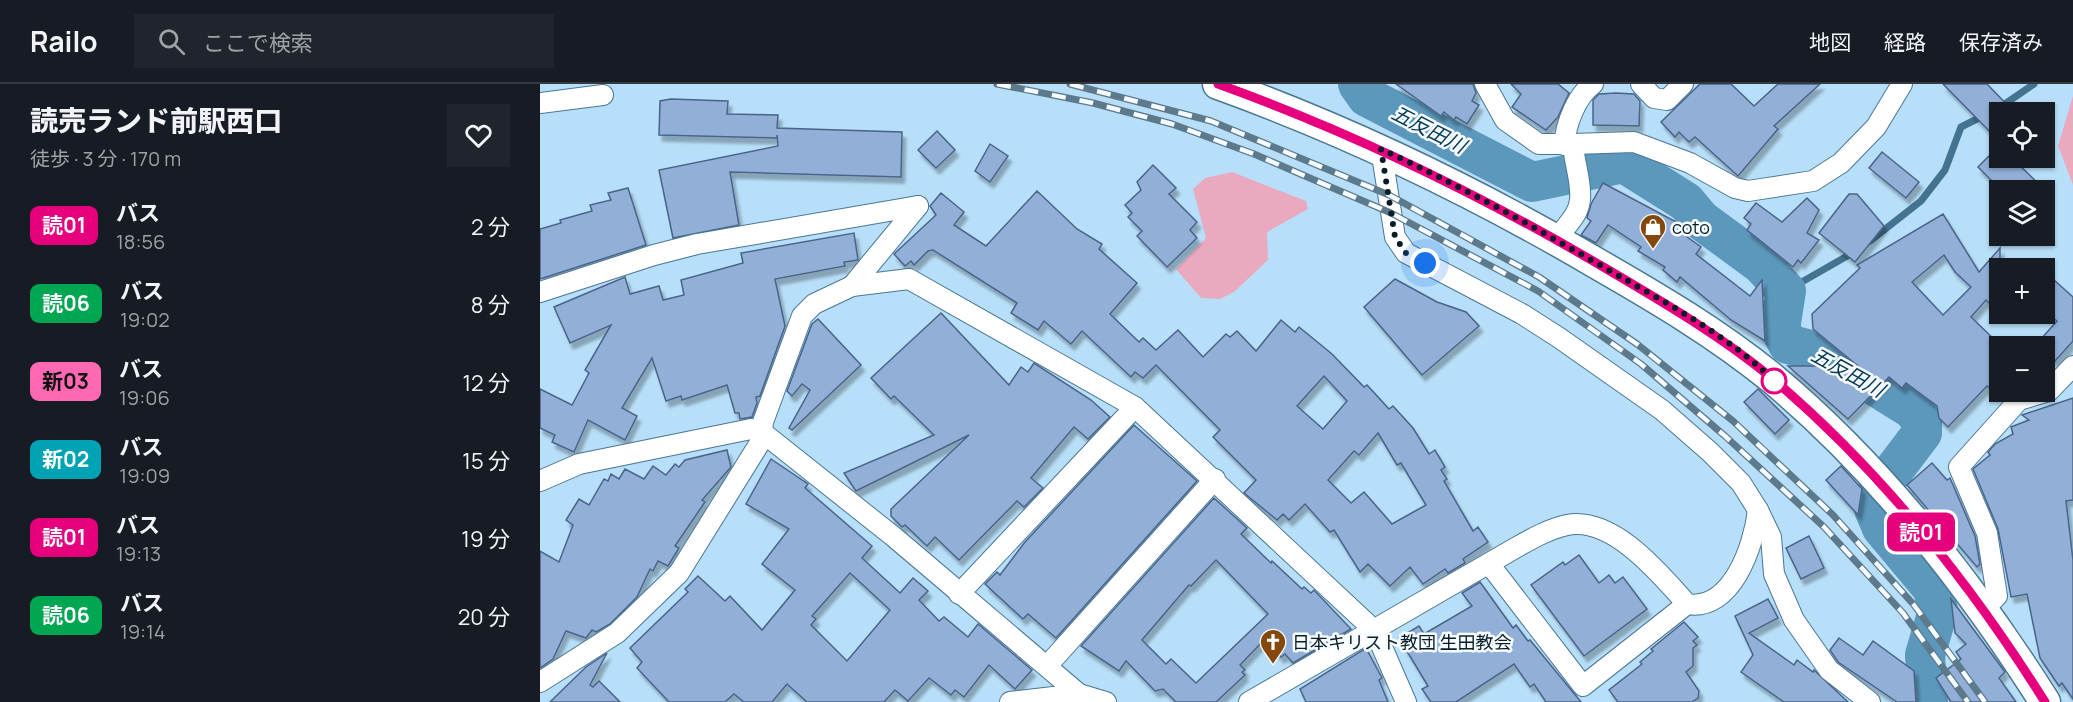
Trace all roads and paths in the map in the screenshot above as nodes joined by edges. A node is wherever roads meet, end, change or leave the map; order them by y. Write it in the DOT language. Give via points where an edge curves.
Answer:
graph roads {
  1 [pos="1218,84"];
  2 [pos="1485,84"];
  3 [pos="1593,84"];
  4 [pos="1641,84"];
  5 [pos="1683,84"];
  6 [pos="1902,84"];
  7 [pos="603,95"];
  8 [pos="540,103"];
  9 [pos="1569,144"];
  10 [pos="1381,149"];
  11 [pos="1558,240"];
  12 [pos="852,286"];
  13 [pos="540,292"];
  14 [pos="2073,366"];
  15 [pos="1135,407"];
  16 [pos="762,432"];
  17 [pos="1215,479"];
  18 [pos="540,481"];
  19 [pos="1758,510"];
  20 [pos="1490,565"];
  21 [pos="959,594"];
  22 [pos="1687,604"];
  23 [pos="1983,609"];
  24 [pos="1376,631"];
  25 [pos="1047,666"];
  26 [pos="540,682"];
  27 [pos="1078,694"];
  28 [pos="1010,702"];
  29 [pos="1106,702"];
  30 [pos="1249,702"];
  31 [pos="1406,702"];
  32 [pos="1870,702"];
  33 [pos="2045,702"];
  1 -- 10 [label="main road"];
  2 -- 9 [label="street" via="1505,120 1539,144"];
  3 -- 9 [label="street" via="1581,95 1565,132"];
  4 -- 5 [label="street" via="1654,98 1667,100"];
  6 -- 9 [label="street" via="1876,127 1841,163 1813,181 1748,191 1634,142"];
  7 -- 8 [label="street"];
  9 -- 11 [label="street" via="1580,201 1572,224"];
  10 -- 11 [label="main road"];
  10 -- 19 [label="street" via="1395,237 1406,253 1522,314 1662,410 1741,483"];
  11 -- 23 [label="main road" via="1723,340 1774,381 1881,485"];
  12 -- 13 [label="street" via="918,206 698,244"];
  12 -- 15 [label="street" via="909,279"];
  12 -- 16 [label="street" via="821,300 802,316"];
  14 -- 23 [label="street" via="2049,391 2019,400 1959,467 1987,534 1994,569 1996,597"];
  15 -- 17 [label="street"];
  15 -- 21 [label="street"];
  16 -- 18 [label="street" via="751,429 579,464"];
  16 -- 21 [label="street"];
  16 -- 26 [label="street" via="761,441 679,573 617,633"];
  17 -- 24 [label="street"];
  17 -- 25 [label="street"];
  19 -- 22 [label="street" via="1755,534 1743,566 1715,599 1699,606"];
  19 -- 32 [label="street" via="1771,537 1774,574 1794,620 1829,670"];
  20 -- 22 [label="street" via="1547,531 1570,524 1594,528 1635,550"];
  20 -- 22 [label="street" via="1583,686"];
  20 -- 24 [label="street"];
  21 -- 25 [label="street"];
  23 -- 33 [label="main road"];
  24 -- 30 [label="street"];
  24 -- 31 [label="street"];
  25 -- 27 [label="street"];
  27 -- 28 [label="street"];
  27 -- 29 [label="street"];
}
